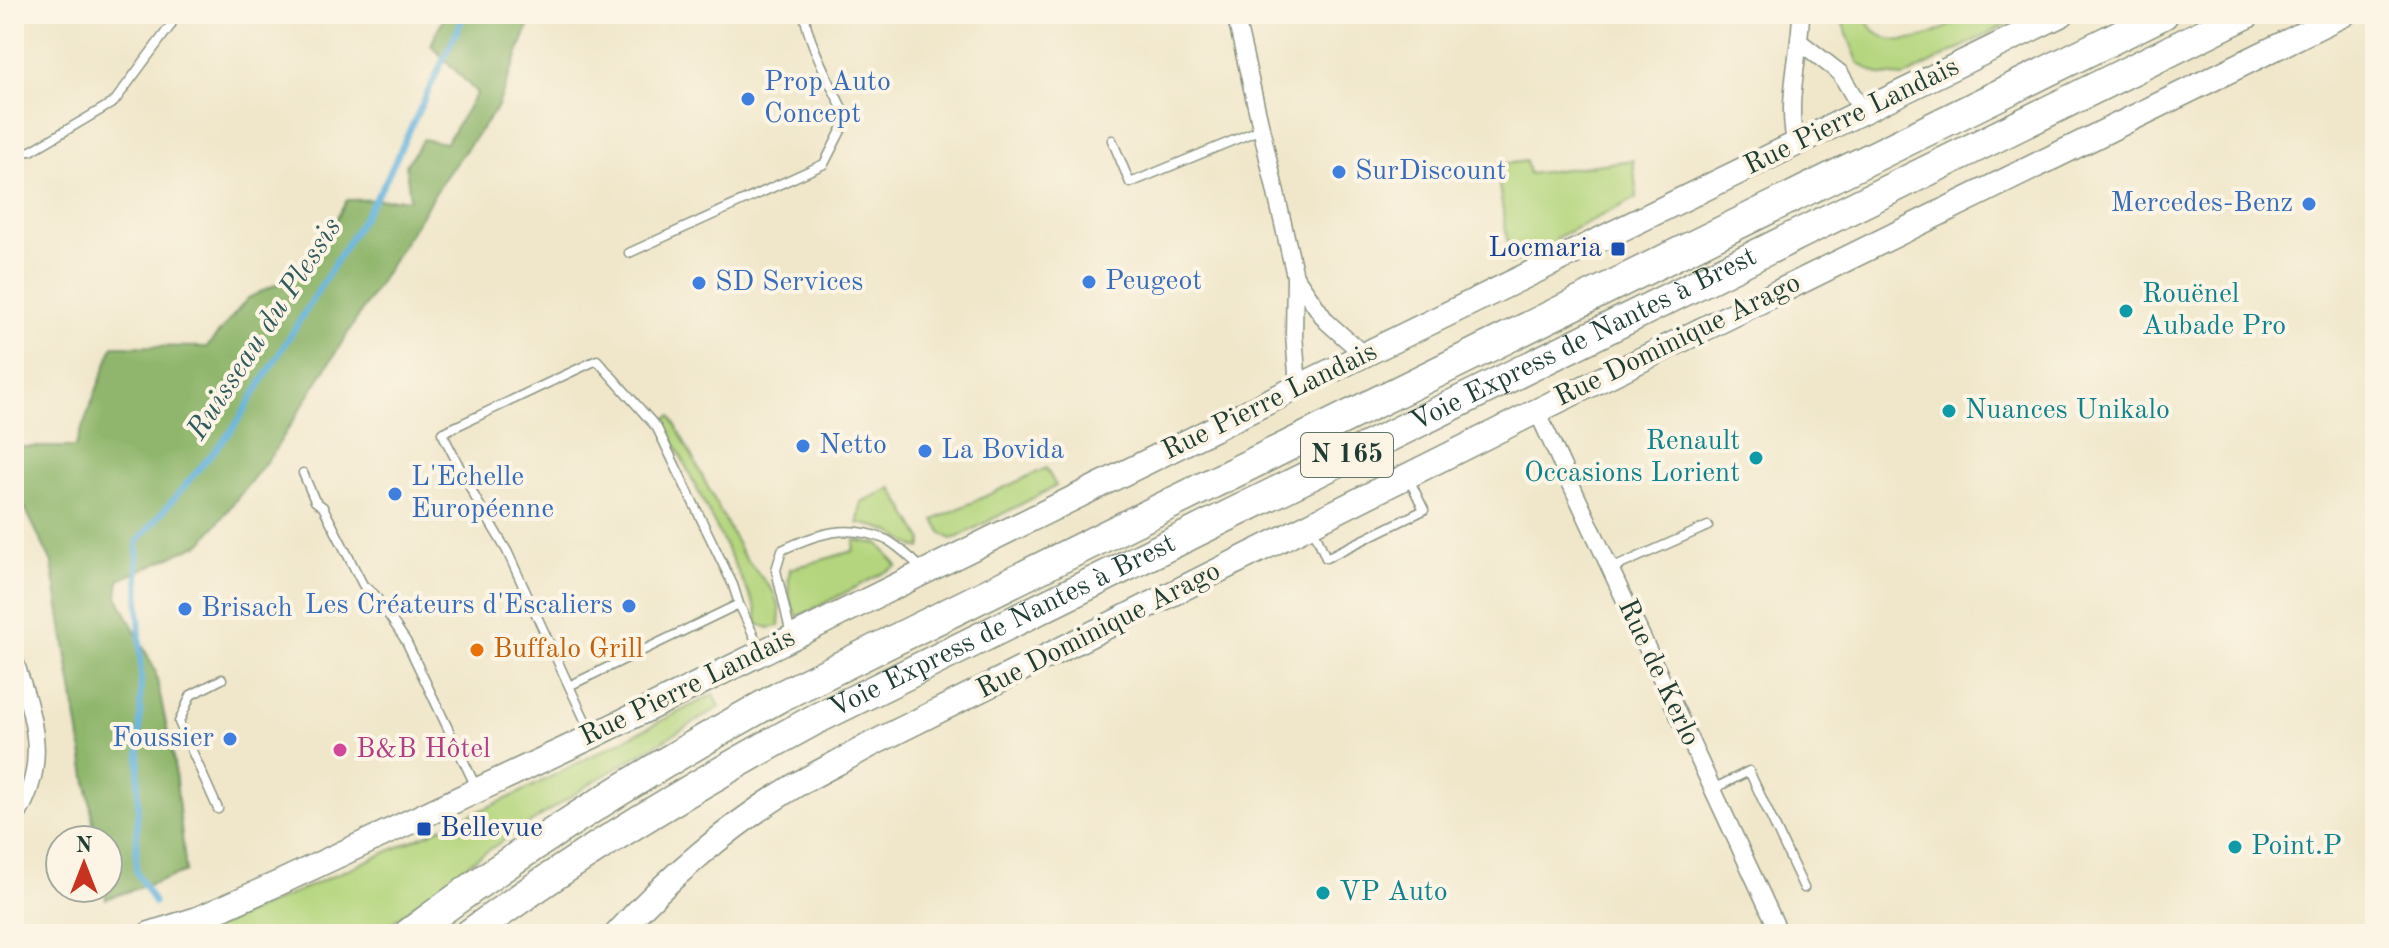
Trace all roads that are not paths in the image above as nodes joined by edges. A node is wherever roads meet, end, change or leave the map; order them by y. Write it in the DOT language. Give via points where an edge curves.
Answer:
graph roads {
  1 [pos="174,14"];
  2 [pos="805,14"];
  3 [pos="1235,14"];
  4 [pos="1801,14"];
  5 [pos="2062,14"];
  6 [pos="2163,14"];
  7 [pos="2245,14"];
  8 [pos="2344,14"];
  9 [pos="1800,42"];
  10 [pos="1863,112"];
  11 [pos="1261,129"];
  12 [pos="1112,140"];
  13 [pos="1796,145"];
  14 [pos="14,152"];
  15 [pos="629,253"];
  16 [pos="1295,276"];
  17 [pos="1364,355"];
  18 [pos="1298,387"];
  19 [pos="1537,411"];
  20 [pos="303,473"];
  21 [pos="1407,476"];
  22 [pos="1312,524"];
  23 [pos="1708,526"];
  24 [pos="1610,570"];
  25 [pos="926,571"];
  26 [pos="739,604"];
  27 [pos="792,637"];
  28 [pos="762,652"];
  29 [pos="14,658"];
  30 [pos="222,679"];
  31 [pos="569,686"];
  32 [pos="593,736"];
  33 [pos="1712,789"];
  34 [pos="477,790"];
  35 [pos="218,809"];
  36 [pos="14,821"];
  37 [pos="1804,888"];
  38 [pos="198,919"];
  39 [pos="150,934"];
  40 [pos="172,934"];
  41 [pos="409,934"];
  42 [pos="470,934"];
  43 [pos="617,934"];
  44 [pos="1780,934"];
  1 -- 14 [label="lane" via="114,102 31,151"];
  2 -- 15 [label="lane" via="847,119 824,164"];
  3 -- 11 [label="street"];
  4 -- 9 [label="street"];
  5 -- 10 [label="street, Rue Pierre Landais"];
  6 -- 41 [label="highway, Voie Express de Nantes à Brest / N 165" via="793,689 575,817"];
  7 -- 42 [label="highway, Voie Express de Nantes à Brest / N 165" via="816,719 617,833"];
  8 -- 19 [label="street, Rue Dominique Arago"];
  9 -- 10 [label="street" via="1840,73"];
  9 -- 13 [label="street" via="1791,124"];
  10 -- 13 [label="street, Rue Pierre Landais"];
  11 -- 12 [label="lane" via="1130,183"];
  11 -- 16 [label="street"];
  13 -- 17 [label="street, Rue Pierre Landais"];
  16 -- 17 [label="street" via="1326,321"];
  16 -- 18 [label="street"];
  17 -- 18 [label="street, Rue Pierre Landais"];
  18 -- 25 [label="street, Rue Pierre Landais"];
  19 -- 21 [label="street, Rue Dominique Arago"];
  19 -- 24 [label="street, Rue de Kerlo"];
  20 -- 34 [label="lane" via="363,585 406,641"];
  21 -- 22 [label="street, Rue Dominique Arago"];
  21 -- 22 [label="lane" via="1424,510 1326,558"];
  22 -- 43 [label="street, Rue Dominique Arago" via="794,787 687,865"];
  23 -- 24 [label="lane"];
  24 -- 33 [label="street, Rue de Kerlo"];
  25 -- 27 [label="street, Rue Pierre Landais"];
  25 -- 27 [label="lane" via="889,541 855,530 815,534 782,550 776,570"];
  26 -- 28 [label="lane"];
  26 -- 31 [label="lane"];
  26 -- 31 [label="lane" via="657,428 597,360 442,433 507,551"];
  27 -- 28 [label="street, Rue Pierre Landais"];
  28 -- 32 [label="street, Rue Pierre Landais"];
  29 -- 36 [label="street" via="36,736 37,769 29,797"];
  30 -- 35 [label="lane" via="191,695 179,722"];
  31 -- 32 [label="lane"];
  32 -- 34 [label="street, Rue Pierre Landais"];
  33 -- 37 [label="lane" via="1749,771"];
  33 -- 44 [label="street, Rue de Kerlo"];
  34 -- 38 [label="street, Rue Pierre Landais"];
  38 -- 39 [label="street, Rue Pierre Landais"];
  38 -- 40 [label="street, Rue Pierre Landais"];
}
